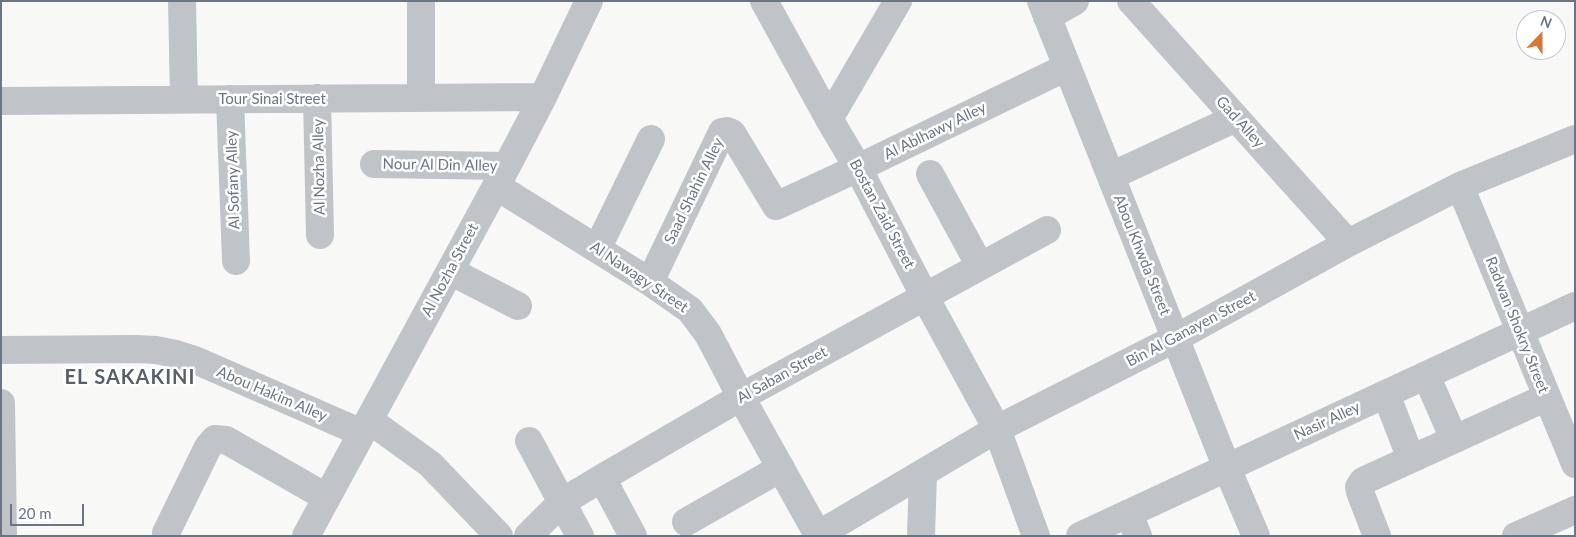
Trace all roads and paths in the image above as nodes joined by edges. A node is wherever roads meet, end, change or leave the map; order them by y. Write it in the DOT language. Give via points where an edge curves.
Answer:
graph roads {
  1 [pos="182,1"];
  2 [pos="421,1"];
  3 [pos="588,1"];
  4 [pos="764,1"];
  5 [pos="898,1"];
  6 [pos="1075,1"];
  7 [pos="1131,1"];
  8 [pos="1044,9"];
  9 [pos="1067,67"];
  10 [pos="543,96"];
  11 [pos="421,97"];
  12 [pos="317,98"];
  13 [pos="230,99"];
  14 [pos="184,100"];
  15 [pos="1,101"];
  16 [pos="1236,118"];
  17 [pos="829,119"];
  18 [pos="651,139"];
  19 [pos="1575,139"];
  20 [pos="374,164"];
  21 [pos="858,168"];
  22 [pos="930,174"];
  23 [pos="501,176"];
  24 [pos="1111,176"];
  25 [pos="1460,186"];
  26 [pos="776,206"];
  27 [pos="1047,230"];
  28 [pos="320,235"];
  29 [pos="1348,243"];
  30 [pos="597,249"];
  31 [pos="236,261"];
  32 [pos="980,266"];
  33 [pos="450,271"];
  34 [pos="650,282"];
  35 [pos="925,297"];
  36 [pos="518,306"];
  37 [pos="1575,306"];
  38 [pos="1520,331"];
  39 [pos="1176,338"];
  40 [pos="1,350"];
  41 [pos="1426,375"];
  42 [pos="1386,394"];
  43 [pos="741,397"];
  44 [pos="1547,397"];
  45 [pos="1,403"];
  46 [pos="366,426"];
  47 [pos="997,429"];
  48 [pos="1454,439"];
  49 [pos="529,442"];
  50 [pos="1411,459"];
  51 [pos="1575,464"];
  52 [pos="781,468"];
  53 [pos="1227,468"];
  54 [pos="922,473"];
  55 [pos="602,478"];
  56 [pos="326,497"];
  57 [pos="562,502"];
  58 [pos="1575,510"];
  59 [pos="686,522"];
  60 [pos="1133,524"];
  61 [pos="166,533"];
  62 [pos="310,534"];
  63 [pos="817,535"];
  64 [pos="3,536"];
  65 [pos="498,536"];
  66 [pos="528,536"];
  67 [pos="580,536"];
  68 [pos="633,536"];
  69 [pos="921,536"];
  70 [pos="1036,536"];
  71 [pos="1080,536"];
  72 [pos="1256,536"];
  73 [pos="1377,536"];
  74 [pos="1516,536"];
  1 -- 14 [label="street"];
  2 -- 11 [label="street"];
  3 -- 10 [label="street, Al Nozha Street"];
  4 -- 17 [label="street, Bostan Zaid Street"];
  5 -- 17 [label="street"];
  6 -- 8 [label="street"];
  7 -- 16 [label="street, Gad Alley"];
  8 -- 9 [label="street, Abou Khwda Street"];
  9 -- 21 [label="street, Al Ablhawy Alley"];
  9 -- 24 [label="street, Abou Khwda Street"];
  10 -- 11 [label="street, Tour Sinai Street"];
  10 -- 23 [label="street, Al Nozha Street"];
  11 -- 12 [label="street, Tour Sinai Street"];
  12 -- 13 [label="street, Tour Sinai Street"];
  12 -- 28 [label="street, Al Nozha Alley"];
  13 -- 14 [label="street, Tour Sinai Street"];
  13 -- 31 [label="street, Al Sofany Alley"];
  14 -- 15 [label="street, Tour Sinai Street"];
  16 -- 24 [label="street"];
  16 -- 29 [label="street, Gad Alley"];
  17 -- 21 [label="street, Bostan Zaid Street"];
  18 -- 30 [label="street"];
  19 -- 25 [label="street, Bin Al Ganayen Street"];
  20 -- 23 [label="street, Nour Al Din Alley"];
  21 -- 26 [label="street, Al Ablhawy Alley"];
  21 -- 35 [label="street, Bostan Zaid Street"];
  22 -- 32 [label="street"];
  23 -- 30 [label="street, Al Nawagy Street"];
  23 -- 33 [label="street, Al Nozha Street"];
  24 -- 39 [label="street, Abou Khwda Street"];
  25 -- 29 [label="street, Bin Al Ganayen Street"];
  25 -- 38 [label="street, Radwan Shokry Street"];
  26 -- 34 [label="street, Saad Shahin Alley" via="732,133 722,132"];
  27 -- 32 [label="street, Al Saban Street"];
  29 -- 39 [label="street, Bin Al Ganayen Street"];
  30 -- 34 [label="street, Al Nawagy Street"];
  32 -- 35 [label="street, Al Saban Street"];
  33 -- 36 [label="street"];
  33 -- 46 [label="street, Al Nozha Street"];
  34 -- 43 [label="street, Al Nawagy Street" via="690,310 708,334"];
  35 -- 43 [label="street, Al Saban Street"];
  35 -- 47 [label="street, Bostan Zaid Street"];
  37 -- 38 [label="street, Nasir Alley"];
  38 -- 41 [label="street, Nasir Alley"];
  38 -- 44 [label="street, Radwan Shokry Street"];
  39 -- 47 [label="street, Bin Al Ganayen Street"];
  39 -- 53 [label="street, Abou Khwda Street"];
  40 -- 46 [label="street, Abou Hakim Alley" via="136,349 176,354"];
  41 -- 42 [label="street, Nasir Alley"];
  41 -- 48 [label="street"];
  42 -- 50 [label="street"];
  42 -- 53 [label="street, Nasir Alley"];
  43 -- 52 [label="street, Al Nawagy Street"];
  43 -- 55 [label="street, Al Saban Street"];
  44 -- 48 [label="street"];
  44 -- 51 [label="street, Radwan Shokry Street"];
  45 -- 64 [label="street"];
  46 -- 56 [label="street, Al Nozha Street"];
  46 -- 65 [label="street, Abou Hakim Alley" via="430,464"];
  47 -- 54 [label="street, Bin Al Ganayen Street"];
  47 -- 70 [label="street, Bostan Zaid Street"];
  48 -- 50 [label="street"];
  49 -- 57 [label="street"];
  50 -- 73 [label="street" via="1363,482 1360,487"];
  52 -- 59 [label="street"];
  52 -- 63 [label="street, Al Nawagy Street"];
  53 -- 60 [label="street, Nasir Alley"];
  53 -- 72 [label="street, Abou Khwda Street"];
  54 -- 63 [label="street, Bin Al Ganayen Street"];
  54 -- 69 [label="street"];
  55 -- 57 [label="street, Al Saban Street"];
  55 -- 68 [label="street"];
  56 -- 61 [label="street" via="226,440 215,439 208,447"];
  56 -- 62 [label="street, Al Nozha Street"];
  57 -- 66 [label="street, Al Saban Street"];
  57 -- 67 [label="street"];
  58 -- 74 [label="street"];
  60 -- 71 [label="street, Nasir Alley"];
}
